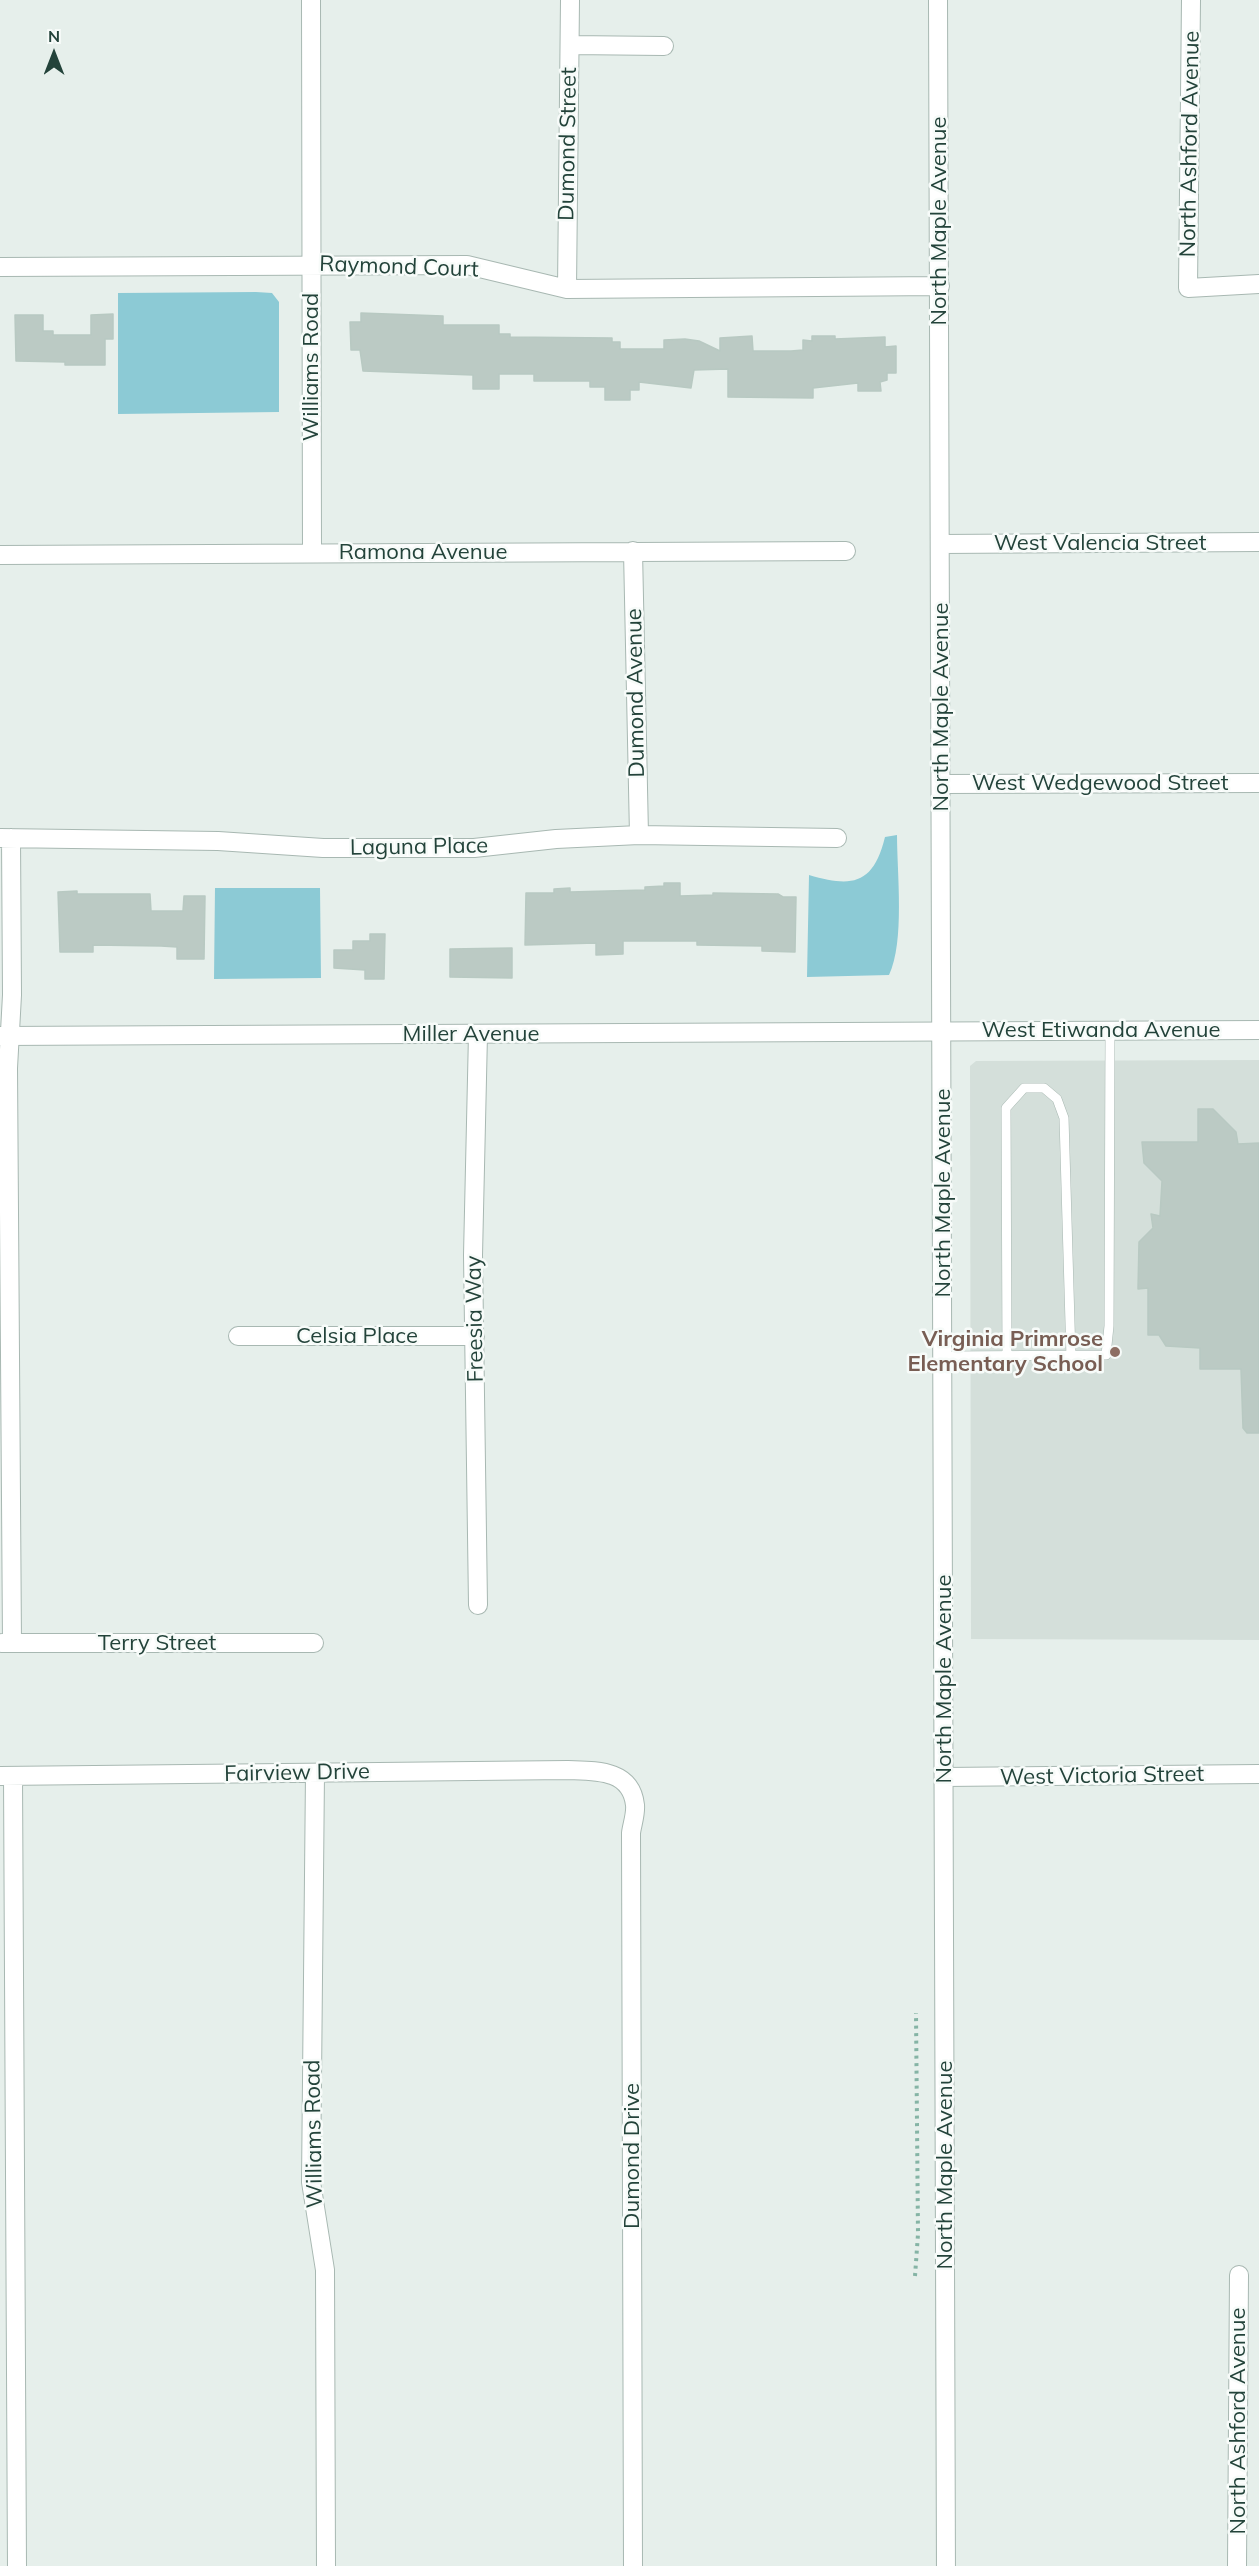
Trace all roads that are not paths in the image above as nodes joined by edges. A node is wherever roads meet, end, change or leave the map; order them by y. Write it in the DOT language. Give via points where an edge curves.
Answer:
graph roads {
  1 [pos="311,0"];
  2 [pos="570,0"];
  3 [pos="938,0"];
  4 [pos="1191,0"];
  5 [pos="570,45"];
  6 [pos="664,46"];
  7 [pos="311,264"];
  8 [pos="0,267"];
  9 [pos="1259,284"];
  10 [pos="940,286"];
  11 [pos="567,289"];
  12 [pos="1259,542"];
  13 [pos="941,544"];
  14 [pos="633,551"];
  15 [pos="846,551"];
  16 [pos="312,553"];
  17 [pos="0,555"];
  18 [pos="1259,783"];
  19 [pos="942,784"];
  20 [pos="639,835"];
  21 [pos="6,838"];
  22 [pos="837,838"];
  23 [pos="1110,1030"];
  24 [pos="1259,1030"];
  25 [pos="943,1031"];
  26 [pos="478,1034"];
  27 [pos="5,1036"];
  28 [pos="238,1336"];
  29 [pos="475,1336"];
  30 [pos="1007,1354"];
  31 [pos="944,1356"];
  32 [pos="1071,1357"];
  33 [pos="478,1605"];
  34 [pos="6,1643"];
  35 [pos="314,1643"];
  36 [pos="594,1771"];
  37 [pos="315,1773"];
  38 [pos="1259,1774"];
  39 [pos="7,1776"];
  40 [pos="944,1777"];
  41 [pos="1239,2275"];
  42 [pos="17,2566"];
  43 [pos="326,2566"];
  44 [pos="633,2566"];
  45 [pos="946,2566"];
  46 [pos="1237,2566"];
  1 -- 7 [label="street, Williams Road"];
  2 -- 5 [label="street, Dumond Street"];
  3 -- 10 [label="street, North Maple Avenue"];
  4 -- 9 [label="street, North Ashford Avenue" via="1188,288"];
  5 -- 6 [label="street"];
  5 -- 11 [label="street, Dumond Street"];
  7 -- 8 [label="street, Raymond Court"];
  7 -- 11 [label="street, Raymond Court" via="467,265"];
  7 -- 16 [label="street, Williams Road"];
  10 -- 11 [label="street, Raymond Court"];
  10 -- 13 [label="street, North Maple Avenue"];
  12 -- 13 [label="street, West Valencia Street"];
  13 -- 19 [label="street, North Maple Avenue"];
  14 -- 15 [label="street, Ramona Avenue"];
  14 -- 16 [label="street, Ramona Avenue"];
  14 -- 20 [label="street, Dumond Avenue"];
  16 -- 17 [label="street, Ramona Avenue"];
  18 -- 19 [label="street, West Wedgewood Street"];
  19 -- 25 [label="street, North Maple Avenue"];
  20 -- 21 [label="street, Laguna Place" via="474,848 323,848 218,841"];
  20 -- 22 [label="street, Laguna Place"];
  21 -- 27 [label="street" via="12,995"];
  23 -- 24 [label="street, West Etiwanda Avenue"];
  23 -- 25 [label="street, West Etiwanda Avenue"];
  23 -- 32 [label="lane" via="1106,1355"];
  25 -- 26 [label="street, Miller Avenue"];
  25 -- 31 [label="street, North Maple Avenue"];
  26 -- 27 [label="street, Miller Avenue"];
  26 -- 29 [label="street, Freesia Way"];
  27 -- 34 [label="street"];
  28 -- 29 [label="street, Celsia Place"];
  29 -- 33 [label="street, Freesia Way"];
  30 -- 31 [label="lane"];
  30 -- 32 [label="lane"];
  30 -- 32 [label="lane" via="1006,1108 1024,1089 1044,1088 1057,1099 1064,1118"];
  31 -- 40 [label="street, North Maple Avenue"];
  34 -- 35 [label="street, Terry Street"];
  36 -- 37 [label="street, Fairview Drive"];
  36 -- 44 [label="street, Dumond Drive" via="610,1773 622,1782 635,1805 631,1833"];
  37 -- 39 [label="street, Fairview Drive"];
  37 -- 43 [label="street, Williams Road" via="311,2182 324,2270"];
  38 -- 40 [label="street, West Victoria Street"];
  39 -- 42 [label="street"];
  40 -- 45 [label="street, North Maple Avenue"];
  41 -- 46 [label="street, North Ashford Avenue"];
}
